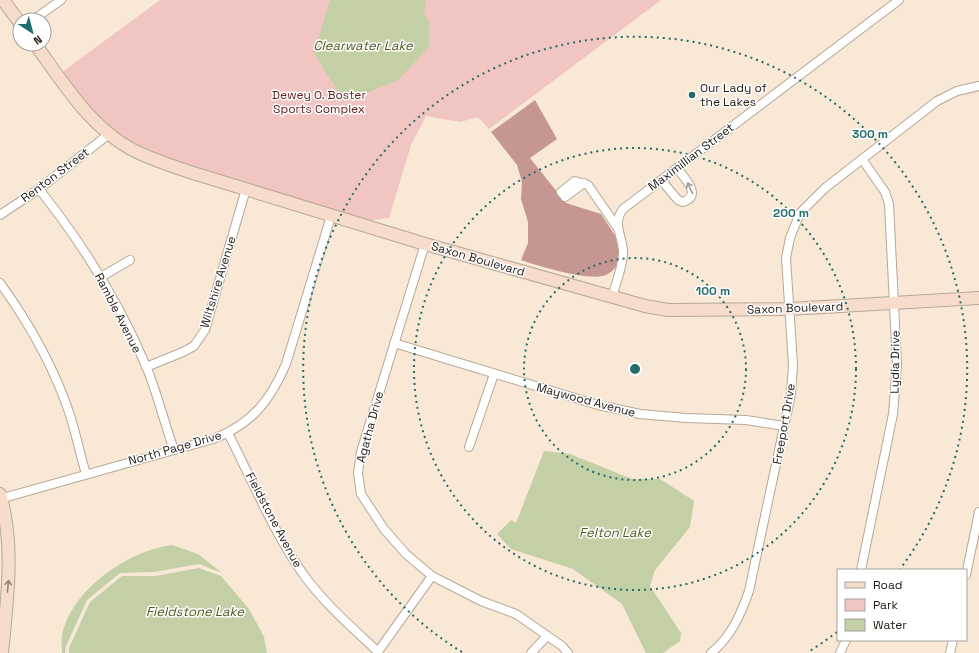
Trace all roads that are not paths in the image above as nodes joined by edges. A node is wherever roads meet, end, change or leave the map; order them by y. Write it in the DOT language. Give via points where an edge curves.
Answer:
graph roads {
  1 [pos="3,0"];
  2 [pos="61,0"];
  3 [pos="899,0"];
  4 [pos="44,12"];
  5 [pos="12,13"];
  6 [pos="41,52"];
  7 [pos="979,86"];
  8 [pos="109,134"];
  9 [pos="862,159"];
  10 [pos="677,168"];
  11 [pos="661,180"];
  12 [pos="584,183"];
  13 [pos="39,188"];
  14 [pos="246,189"];
  15 [pos="0,215"];
  16 [pos="331,216"];
  17 [pos="617,228"];
  18 [pos="425,244"];
  19 [pos="130,260"];
  20 [pos="101,277"];
  21 [pos="0,283"];
  22 [pos="612,297"];
  23 [pos="979,298"];
  24 [pos="894,303"];
  25 [pos="789,309"];
  26 [pos="394,343"];
  27 [pos="146,367"];
  28 [pos="494,374"];
  29 [pos="784,426"];
  30 [pos="228,433"];
  31 [pos="469,447"];
  32 [pos="174,450"];
  33 [pos="86,474"];
  34 [pos="0,497"];
  35 [pos="979,512"];
  36 [pos="861,569"];
  37 [pos="967,570"];
  38 [pos="432,576"];
  39 [pos="548,636"];
  40 [pos="846,641"];
  41 [pos="953,641"];
  42 [pos="378,652"];
  43 [pos="2,653"];
  44 [pos="531,653"];
  45 [pos="568,653"];
  46 [pos="711,653"];
  47 [pos="840,653"];
  48 [pos="950,653"];
  1 -- 5 [label="main road"];
  2 -- 4 [label="street"];
  3 -- 10 [label="street, Maximillian Street"];
  6 -- 8 [label="main road, Saxon Boulevard" via="78,102"];
  7 -- 9 [label="street, Freeport Drive" via="957,91 937,101"];
  8 -- 13 [label="street, Renton Street"];
  8 -- 14 [label="main road, Saxon Boulevard" via="130,148 156,160"];
  9 -- 24 [label="street, Lydia Drive" via="885,192 889,204"];
  9 -- 25 [label="street, Freeport Drive" via="825,188 800,213 790,238 786,258"];
  10 -- 11 [label="street, Maximillian Street"];
  11 -- 10 [label="street, one-way" via="678,200 683,202 690,199 692,190"];
  11 -- 17 [label="street, Maximillian Street" via="623,209 619,215"];
  12 -- 17 [label="street" via="588,185"];
  13 -- 15 [label="street, Renton Street"];
  13 -- 20 [label="street, Ramble Avenue"];
  14 -- 16 [label="main road, Saxon Boulevard"];
  14 -- 27 [label="street, Wiltshire Avenue" via="205,330 194,346"];
  16 -- 18 [label="main road, Saxon Boulevard"];
  16 -- 30 [label="street, North Page Drive" via="286,364 277,385 253,416"];
  17 -- 22 [label="street" via="623,254"];
  18 -- 22 [label="main road, Saxon Boulevard"];
  18 -- 26 [label="street, Agatha Drive"];
  19 -- 20 [label="street"];
  20 -- 27 [label="street, Ramble Avenue"];
  21 -- 33 [label="street" via="34,335 54,375 70,414"];
  22 -- 25 [label="main road, Saxon Boulevard" via="668,310"];
  23 -- 24 [label="main road, Saxon Boulevard"];
  24 -- 25 [label="main road, Saxon Boulevard"];
  24 -- 36 [label="street, Lydia Drive" via="897,365 893,414"];
  25 -- 29 [label="street, Freeport Drive" via="793,365 791,394"];
  26 -- 28 [label="street, Maywood Avenue"];
  26 -- 38 [label="street, Agatha Drive" via="361,452 358,473 361,494 384,529 406,554"];
  27 -- 32 [label="street, Ramble Avenue"];
  28 -- 29 [label="street, Maywood Avenue" via="598,405 640,414 746,420"];
  28 -- 31 [label="street"];
  29 -- 46 [label="street, Freeport Drive" via="749,591 740,616"];
  30 -- 32 [label="street, North Page Drive"];
  30 -- 42 [label="street, Fieldstone Avenue" via="284,543 305,577 327,604"];
  32 -- 33 [label="street, North Page Drive"];
  33 -- 34 [label="street, North Page Drive"];
  43 -- 34 [label="main road, one-way" via="8,539"];
  35 -- 37 [label="street"];
  38 -- 39 [label="street, Agatha Drive" via="481,601 516,614"];
  38 -- 42 [label="street"];
  39 -- 44 [label="street"];
  39 -- 45 [label="street, Agatha Drive"];
  40 -- 47 [label="street"];
  41 -- 48 [label="street"];
}
